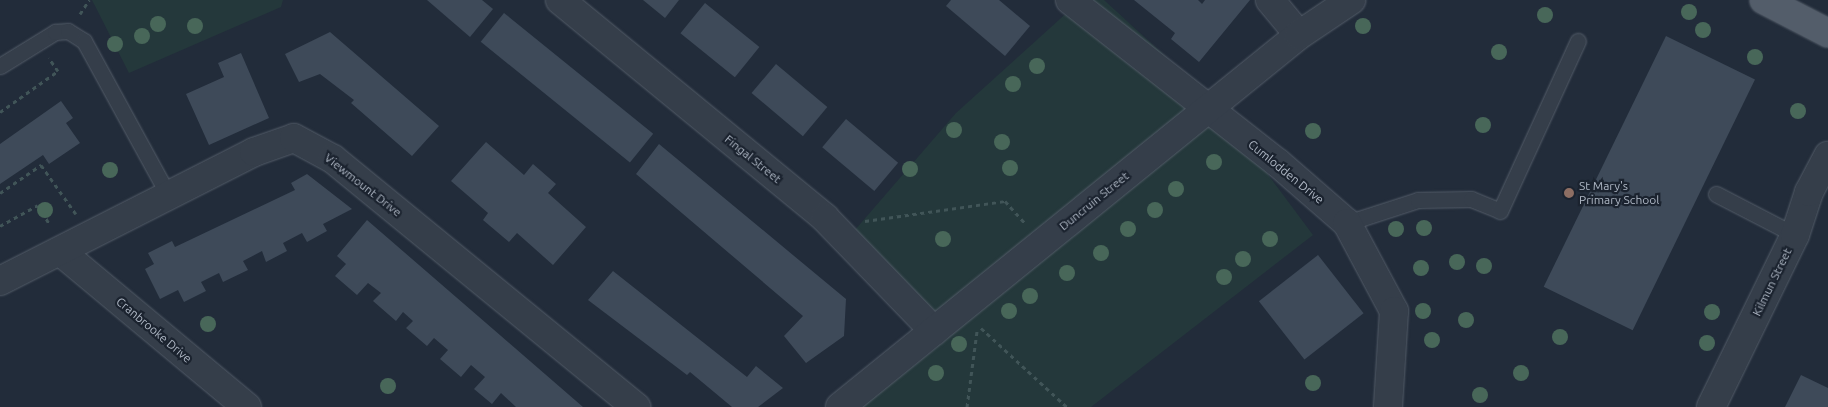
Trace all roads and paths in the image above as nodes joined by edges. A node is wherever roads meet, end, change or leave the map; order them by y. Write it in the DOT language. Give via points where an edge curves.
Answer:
graph roads {
  1 [pos="560,0"];
  2 [pos="1070,0"];
  3 [pos="1270,0"];
  4 [pos="1351,0"];
  5 [pos="1764,0"];
  6 [pos="1828,33"];
  7 [pos="1299,35"];
  8 [pos="1578,41"];
  9 [pos="44,50"];
  10 [pos="0,66"];
  11 [pos="1207,110"];
  12 [pos="0,112"];
  13 [pos="1828,156"];
  14 [pos="0,193"];
  15 [pos="1716,194"];
  16 [pos="169,196"];
  17 [pos="84,210"];
  18 [pos="1347,223"];
  19 [pos="832,226"];
  20 [pos="1795,235"];
  21 [pos="1043,242"];
  22 [pos="61,252"];
  23 [pos="0,281"];
  24 [pos="934,331"];
  25 [pos="247,407"];
  26 [pos="636,407"];
  27 [pos="840,407"];
  28 [pos="967,407"];
  29 [pos="1066,407"];
  30 [pos="1388,407"];
  31 [pos="1711,407"];
  1 -- 19 [label="street, Fingal Street"];
  2 -- 11 [label="street, Cumlodden Drive"];
  3 -- 7 [label="street"];
  4 -- 7 [label="street, Duncruin Street"];
  5 -- 6 [label="main road"];
  7 -- 11 [label="street, Duncruin Street"];
  8 -- 18 [label="lane" via="1500,211 1471,199 1418,200"];
  9 -- 12 [label="path" via="58,71"];
  10 -- 16 [label="lane" via="55,32 68,31 84,41"];
  11 -- 18 [label="street, Cumlodden Drive" via="1278,163"];
  11 -- 21 [label="street, Duncruin Street"];
  13 -- 20 [label="street, Kilmun Street"];
  14 -- 17 [label="path" via="42,165 76,214"];
  15 -- 20 [label="lane"];
  16 -- 22 [label="street, Viewmount Drive"];
  16 -- 26 [label="street, Viewmount Drive" via="254,152 294,138 333,159"];
  18 -- 30 [label="street, Cumlodden Drive" via="1394,310"];
  19 -- 21 [label="path" via="1005,201"];
  19 -- 24 [label="street, Fingal Street"];
  20 -- 31 [label="street, Kilmun Street"];
  21 -- 24 [label="street, Duncruin Street"];
  22 -- 23 [label="street, Viewmount Drive"];
  22 -- 25 [label="street, Cranbrooke Drive"];
  24 -- 27 [label="street, Duncruin Street"];
  28 -- 29 [label="path" via="978,325"];
}
